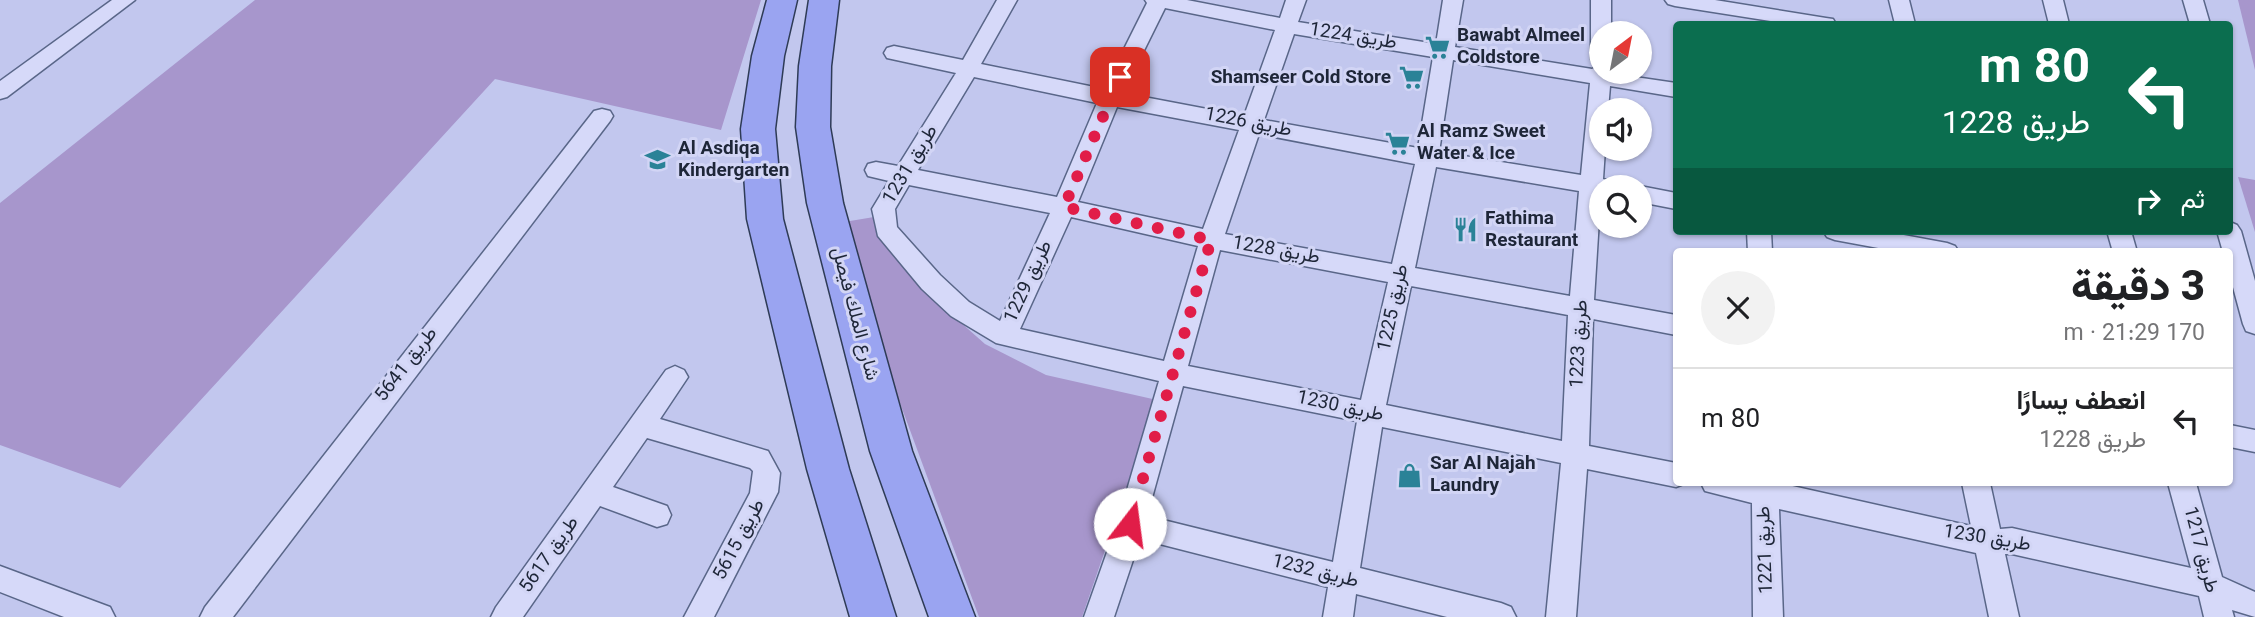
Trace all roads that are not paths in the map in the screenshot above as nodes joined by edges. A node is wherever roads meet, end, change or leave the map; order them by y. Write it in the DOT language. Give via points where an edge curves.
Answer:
graph roads {
  1 [pos="125,0"];
  2 [pos="782,0"];
  3 [pos="824,0"];
  4 [pos="1007,0"];
  5 [pos="1158,0"];
  6 [pos="1296,0"];
  7 [pos="1453,0"];
  8 [pos="1601,0"];
  9 [pos="1675,0"];
  10 [pos="1899,0"];
  11 [pos="2053,0"];
  12 [pos="2193,0"];
  13 [pos="1741,12"];
  14 [pos="1601,21"];
  15 [pos="1805,21"];
  16 [pos="1904,21"];
  17 [pos="2058,21"];
  18 [pos="2199,21"];
  19 [pos="1286,26"];
  20 [pos="894,52"];
  21 [pos="1445,52"];
  22 [pos="969,68"];
  23 [pos="1589,68"];
  24 [pos="1652,83"];
  25 [pos="1600,84"];
  26 [pos="1673,89"];
  27 [pos="0,92"];
  28 [pos="1110,97"];
  29 [pos="603,116"];
  30 [pos="1253,124"];
  31 [pos="1427,158"];
  32 [pos="876,170"];
  33 [pos="1596,175"];
  34 [pos="904,176"];
  35 [pos="1589,185"];
  36 [pos="1652,196"];
  37 [pos="1673,200"];
  38 [pos="1064,207"];
  39 [pos="1856,235"];
  40 [pos="1590,238"];
  41 [pos="1211,240"];
  42 [pos="1924,248"];
  43 [pos="2233,252"];
  44 [pos="1402,273"];
  45 [pos="1581,307"];
  46 [pos="2245,313"];
  47 [pos="1673,325"];
  48 [pos="1004,335"];
  49 [pos="1171,373"];
  50 [pos="675,377"];
  51 [pos="1371,414"];
  52 [pos="641,425"];
  53 [pos="2233,437"];
  54 [pos="2255,441"];
  55 [pos="1575,452"];
  56 [pos="1673,474"];
  57 [pos="1740,486"];
  58 [pos="1977,486"];
  59 [pos="2183,486"];
  60 [pos="1765,489"];
  61 [pos="593,492"];
  62 [pos="657,515"];
  63 [pos="1130,524"];
  64 [pos="1986,542"];
  65 [pos="0,579"];
  66 [pos="1344,579"];
  67 [pos="2208,585"];
  68 [pos="2255,606"];
  69 [pos="100,617"];
  70 [pos="215,617"];
  71 [pos="506,617"];
  72 [pos="699,617"];
  73 [pos="873,617"];
  74 [pos="952,617"];
  75 [pos="1099,617"];
  76 [pos="1338,617"];
  77 [pos="1501,617"];
  78 [pos="1561,617"];
  79 [pos="1768,617"];
  80 [pos="2004,617"];
  81 [pos="2219,617"];
  1 -- 27 [label="street"];
  2 -- 73 [label="main road" via="768,56 758,129 765,219 828,470"];
  3 -- 74 [label="main road, شارع الملك فيصل" via="813,127 825,203 891,452"];
  4 -- 22 [label="street, طريق 1231"];
  5 -- 19 [label="street, طريق 1224"];
  5 -- 28 [label="street, طريق 1229"];
  6 -- 19 [label="street"];
  7 -- 21 [label="street, طريق 1225"];
  8 -- 14 [label="street, طريق 1223"];
  9 -- 13 [label="street"];
  10 -- 16 [label="street"];
  11 -- 17 [label="street"];
  12 -- 18 [label="street"];
  13 -- 15 [label="street"];
  19 -- 21 [label="street, طريق 1224"];
  19 -- 30 [label="street"];
  20 -- 22 [label="street, طريق 1226"];
  21 -- 23 [label="street, طريق 1224"];
  21 -- 31 [label="street, طريق 1225"];
  22 -- 28 [label="street, طريق 1226"];
  22 -- 34 [label="street, طريق 1231"];
  24 -- 26 [label="street, طريق 1224"];
  25 -- 33 [label="street, طريق 1223"];
  28 -- 30 [label="street, طريق 1226"];
  28 -- 38 [label="street, طريق 1229"];
  29 -- 70 [label="street, طريق 5641"];
  30 -- 31 [label="street, طريق 1226"];
  30 -- 41 [label="street"];
  31 -- 35 [label="street, طريق 1226"];
  31 -- 44 [label="street, طريق 1225"];
  32 -- 34 [label="street, طريق 1228"];
  34 -- 38 [label="street, طريق 1228"];
  34 -- 48 [label="street, طريق 1231" via="883,209 887,230 930,282 960,309"];
  36 -- 37 [label="street"];
  38 -- 41 [label="street, طريق 1228"];
  38 -- 48 [label="street, طريق 1229"];
  39 -- 42 [label="street"];
  40 -- 45 [label="street, طريق 1223"];
  41 -- 44 [label="street, طريق 1228"];
  41 -- 49 [label="street"];
  43 -- 46 [label="street"];
  44 -- 45 [label="street, طريق 1228"];
  44 -- 51 [label="street, طريق 1225"];
  45 -- 47 [label="street, طريق 1228"];
  45 -- 55 [label="street, طريق 1223"];
  48 -- 49 [label="street, طريق 1230"];
  49 -- 51 [label="street, طريق 1230"];
  49 -- 63 [label="street"];
  50 -- 52 [label="street, طريق 5617"];
  51 -- 55 [label="street, طريق 1230"];
  51 -- 66 [label="street, طريق 1225"];
  52 -- 61 [label="street, طريق 5617"];
  52 -- 72 [label="street, طريق 5615" via="759,459 768,470 762,498"];
  53 -- 54 [label="street"];
  55 -- 56 [label="street, طريق 1230"];
  55 -- 78 [label="street, طريق 1223"];
  57 -- 60 [label="street, طريق 1230"];
  58 -- 64 [label="street"];
  59 -- 67 [label="street, طريق 1217"];
  60 -- 64 [label="street, طريق 1230"];
  60 -- 79 [label="street, طريق 1221"];
  61 -- 62 [label="street"];
  61 -- 71 [label="street, طريق 5617"];
  63 -- 66 [label="street, طريق 1232"];
  63 -- 75 [label="street"];
  64 -- 67 [label="street, طريق 1230" via="2011,541"];
  64 -- 80 [label="street"];
  65 -- 69 [label="street"];
  66 -- 76 [label="street, طريق 1225"];
  66 -- 77 [label="street, طريق 1232"];
  67 -- 68 [label="street, طريق 1230"];
  67 -- 81 [label="street, طريق 1217"];
}
